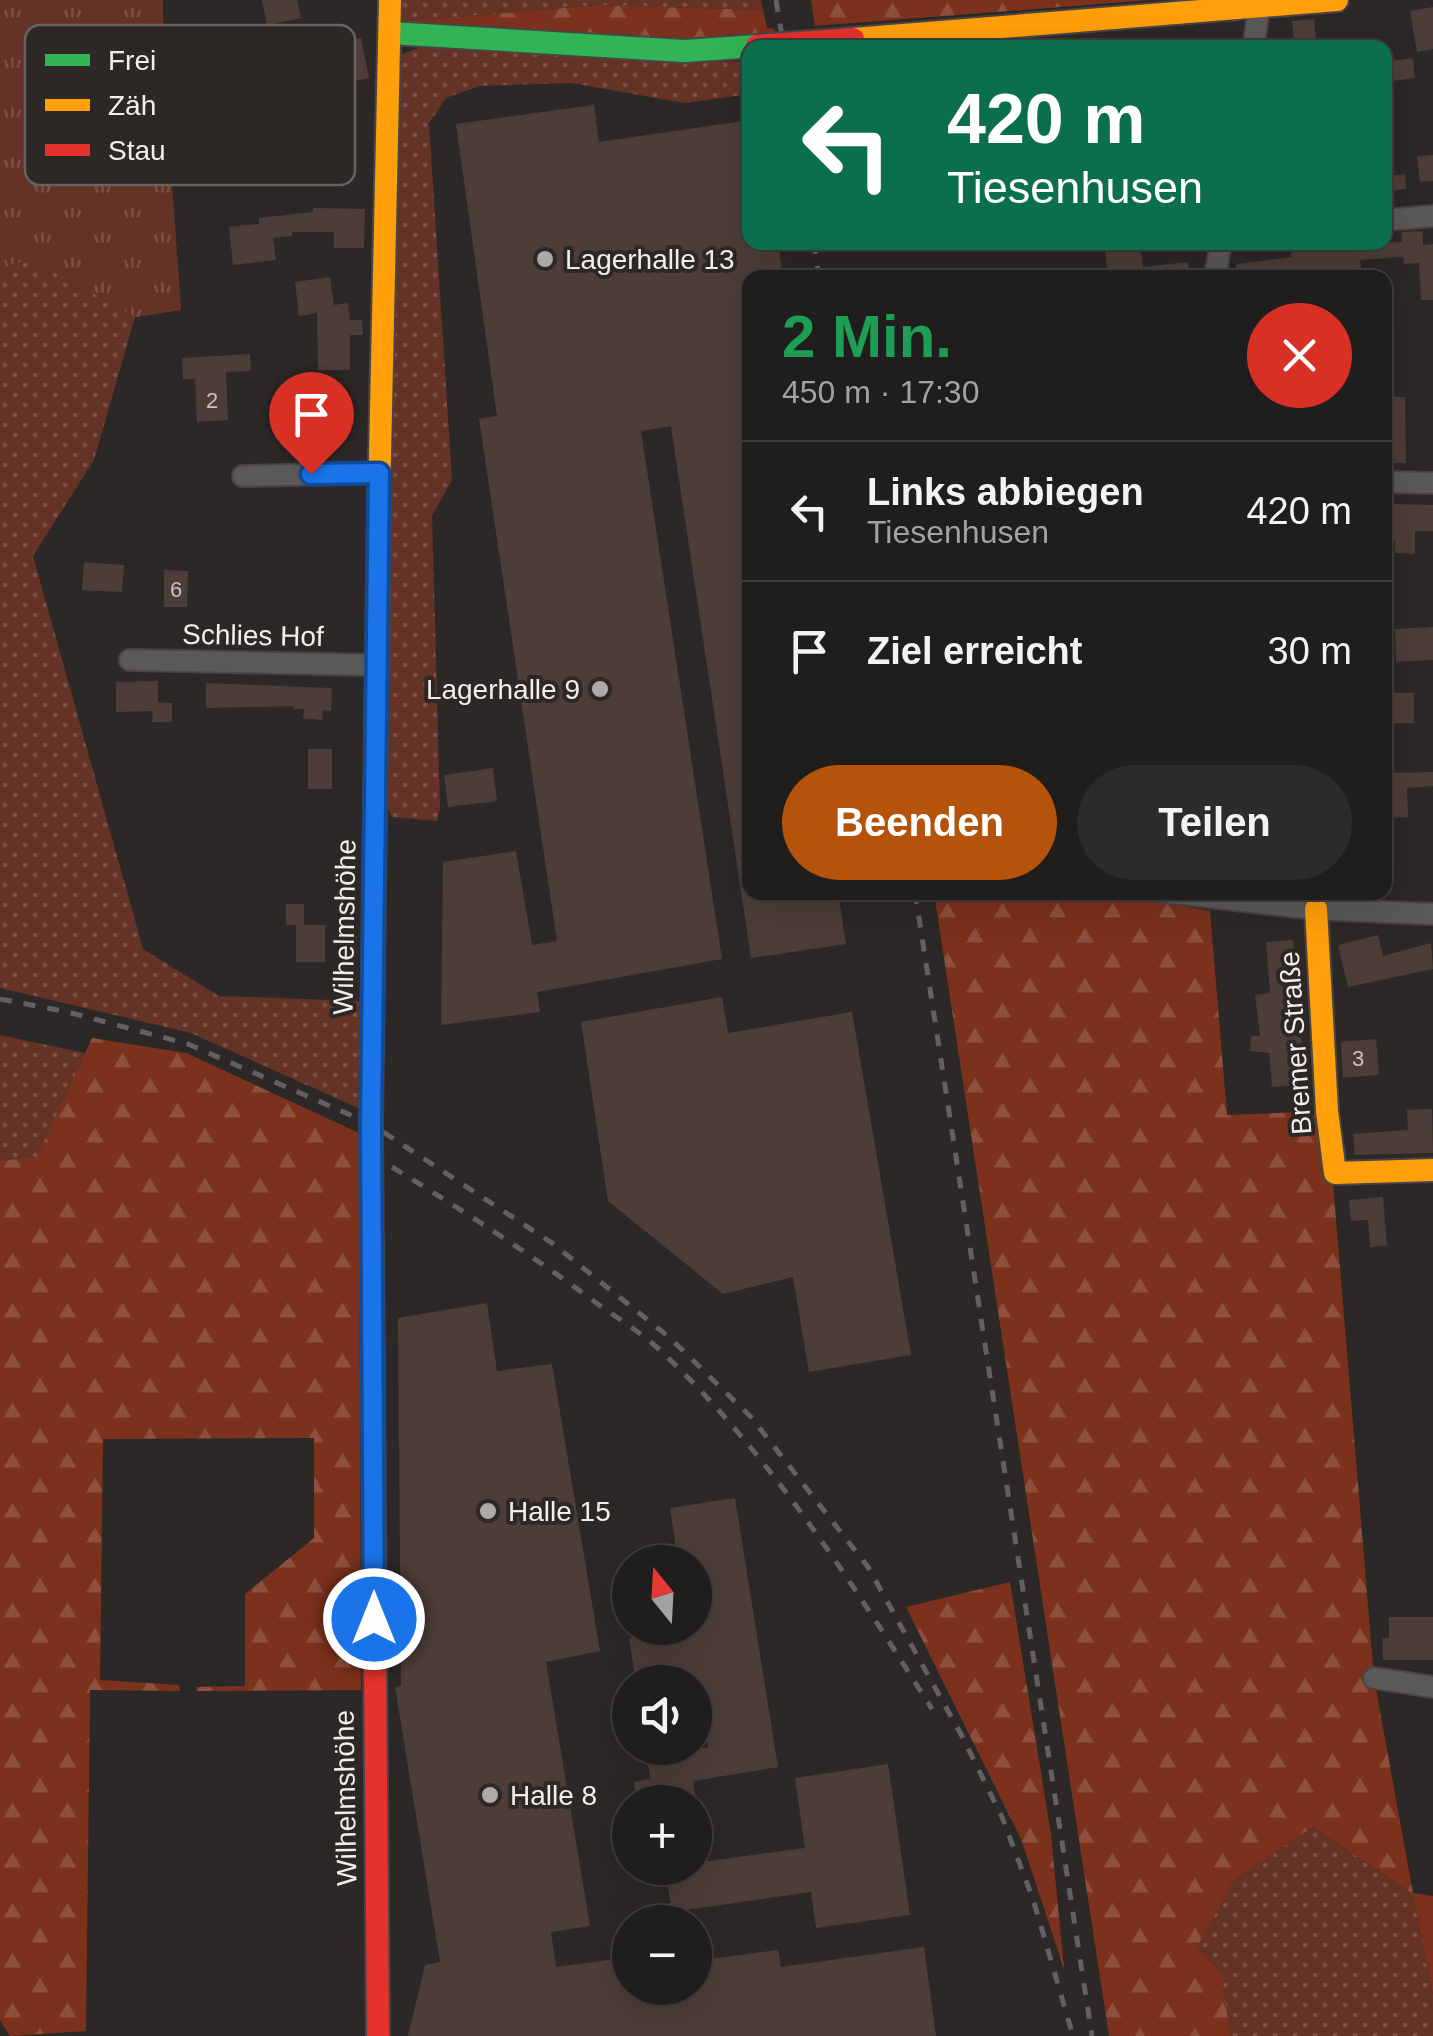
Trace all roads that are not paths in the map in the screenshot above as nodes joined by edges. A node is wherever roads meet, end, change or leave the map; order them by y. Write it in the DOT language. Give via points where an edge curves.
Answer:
graph roads {
  1 [pos="390,0"];
  2 [pos="1337,0"];
  3 [pos="1262,5"];
  4 [pos="390,33"];
  5 [pos="853,40"];
  6 [pos="1255,40"];
  7 [pos="742,47"];
  8 [pos="1433,216"];
  9 [pos="1392,219"];
  10 [pos="379,473"];
  11 [pos="243,476"];
  12 [pos="1392,482"];
  13 [pos="1433,482"];
  14 [pos="130,660"];
  15 [pos="375,665"];
  16 [pos="1240,900"];
  17 [pos="1316,908"];
  18 [pos="1433,914"];
  19 [pos="1433,1170"];
  20 [pos="1374,1678"];
  21 [pos="1433,1687"];
  22 [pos="378,2036"];
  1 -- 4 [label="street, Wilhelmshöhe"];
  2 -- 3 [label="street"];
  3 -- 5 [label="street, bridge"];
  3 -- 6 [label="street"];
  4 -- 7 [label="street" via="684,51"];
  4 -- 10 [label="street, Wilhelmshöhe"];
  8 -- 9 [label="street"];
  10 -- 11 [label="street"];
  10 -- 15 [label="street, Wilhelmshöhe"];
  12 -- 13 [label="street"];
  14 -- 15 [label="street, Schlies Hof"];
  15 -- 22 [label="street, Wilhelmshöhe" via="371,1193"];
  16 -- 17 [label="street"];
  17 -- 18 [label="street"];
  17 -- 19 [label="street, Bremer Straße" via="1335,1173"];
  20 -- 21 [label="street"];
}
